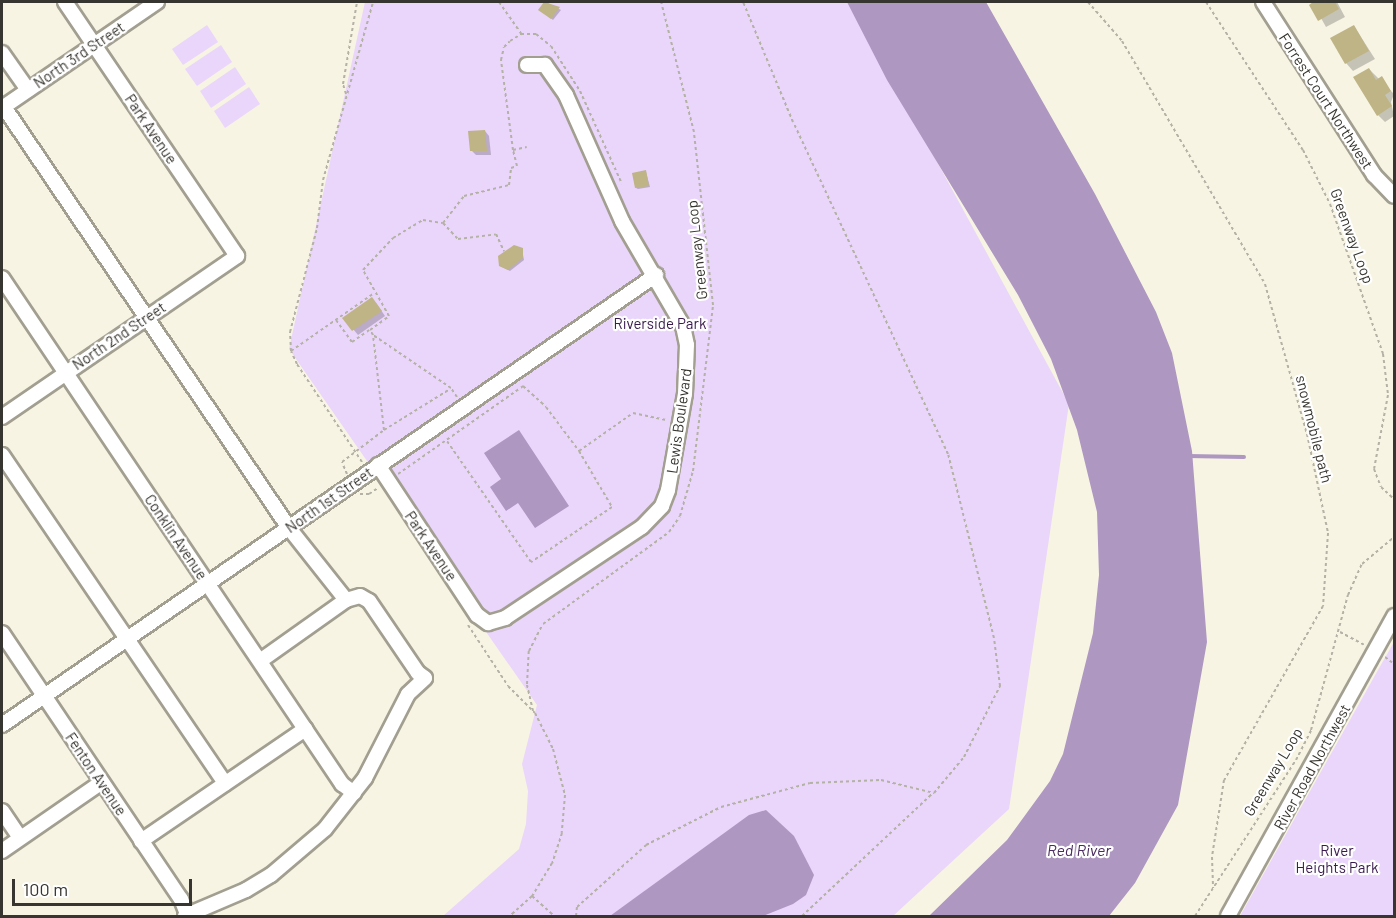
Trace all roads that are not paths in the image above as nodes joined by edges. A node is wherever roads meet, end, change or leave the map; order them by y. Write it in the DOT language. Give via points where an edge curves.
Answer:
graph roads {
  1 [pos="65,2"];
  2 [pos="157,2"];
  3 [pos="1263,2"];
  4 [pos="94,45"];
  5 [pos="2,53"];
  6 [pos="527,65"];
  7 [pos="28,90"];
  8 [pos="3,108"];
  9 [pos="1395,196"];
  10 [pos="237,256"];
  11 [pos="656,275"];
  12 [pos="2,278"];
  13 [pos="145,319"];
  14 [pos="66,373"];
  15 [pos="2,417"];
  16 [pos="2,455"];
  17 [pos="378,465"];
  18 [pos="289,528"];
  19 [pos="207,584"];
  20 [pos="346,600"];
  21 [pos="1395,616"];
  22 [pos="488,623"];
  23 [pos="2,633"];
  24 [pos="128,638"];
  25 [pos="260,661"];
  26 [pos="44,696"];
  27 [pos="2,725"];
  28 [pos="305,729"];
  29 [pos="102,782"];
  30 [pos="225,783"];
  31 [pos="354,794"];
  32 [pos="2,811"];
  33 [pos="20,838"];
  34 [pos="141,841"];
  35 [pos="2,851"];
  36 [pos="186,916"];
  37 [pos="1228,916"];
  1 -- 4 [label="street, Park Avenue"];
  2 -- 4 [label="street, North 3rd Street"];
  3 -- 9 [label="street, Forrest Court Northwest" via="1374,175"];
  4 -- 7 [label="street, North 3rd Street"];
  4 -- 10 [label="street, Park Avenue"];
  5 -- 7 [label="street"];
  6 -- 11 [label="street, Lewis Boulevard" via="545,64 560,87 622,221"];
  7 -- 8 [label="street, North 3rd Street"];
  8 -- 13 [label="street"];
  10 -- 13 [label="street, North 2nd Street"];
  11 -- 17 [label="street, North 1st Street"];
  11 -- 22 [label="street, Lewis Boulevard" via="683,326 687,345 677,455 662,506 632,534 505,618"];
  12 -- 14 [label="street, Conklin Avenue"];
  13 -- 14 [label="street, North 2nd Street"];
  13 -- 18 [label="street"];
  14 -- 15 [label="street, North 2nd Street"];
  14 -- 19 [label="street, Conklin Avenue"];
  16 -- 24 [label="street"];
  17 -- 18 [label="street, North 1st Street"];
  17 -- 22 [label="street, Park Avenue" via="477,615"];
  18 -- 19 [label="street, North 1st Street"];
  18 -- 20 [label="street"];
  19 -- 24 [label="street, North 1st Street"];
  19 -- 25 [label="street, Conklin Avenue"];
  20 -- 25 [label="street"];
  20 -- 31 [label="street" via="360,596 369,601 425,678 408,694"];
  21 -- 37 [label="street, River Road Northwest"];
  23 -- 26 [label="street, Fenton Avenue"];
  24 -- 26 [label="street, North 1st Street"];
  24 -- 30 [label="street"];
  25 -- 28 [label="street, Conklin Avenue"];
  26 -- 27 [label="street, North 1st Street"];
  26 -- 29 [label="street, Fenton Avenue"];
  28 -- 30 [label="street"];
  28 -- 31 [label="street, Conklin Avenue" via="342,784"];
  29 -- 33 [label="street"];
  29 -- 34 [label="street, Fenton Avenue"];
  30 -- 34 [label="street"];
  31 -- 36 [label="street" via="297,856 246,890"];
  32 -- 33 [label="street"];
  33 -- 35 [label="street"];
  34 -- 36 [label="street, Fenton Avenue"];
}
